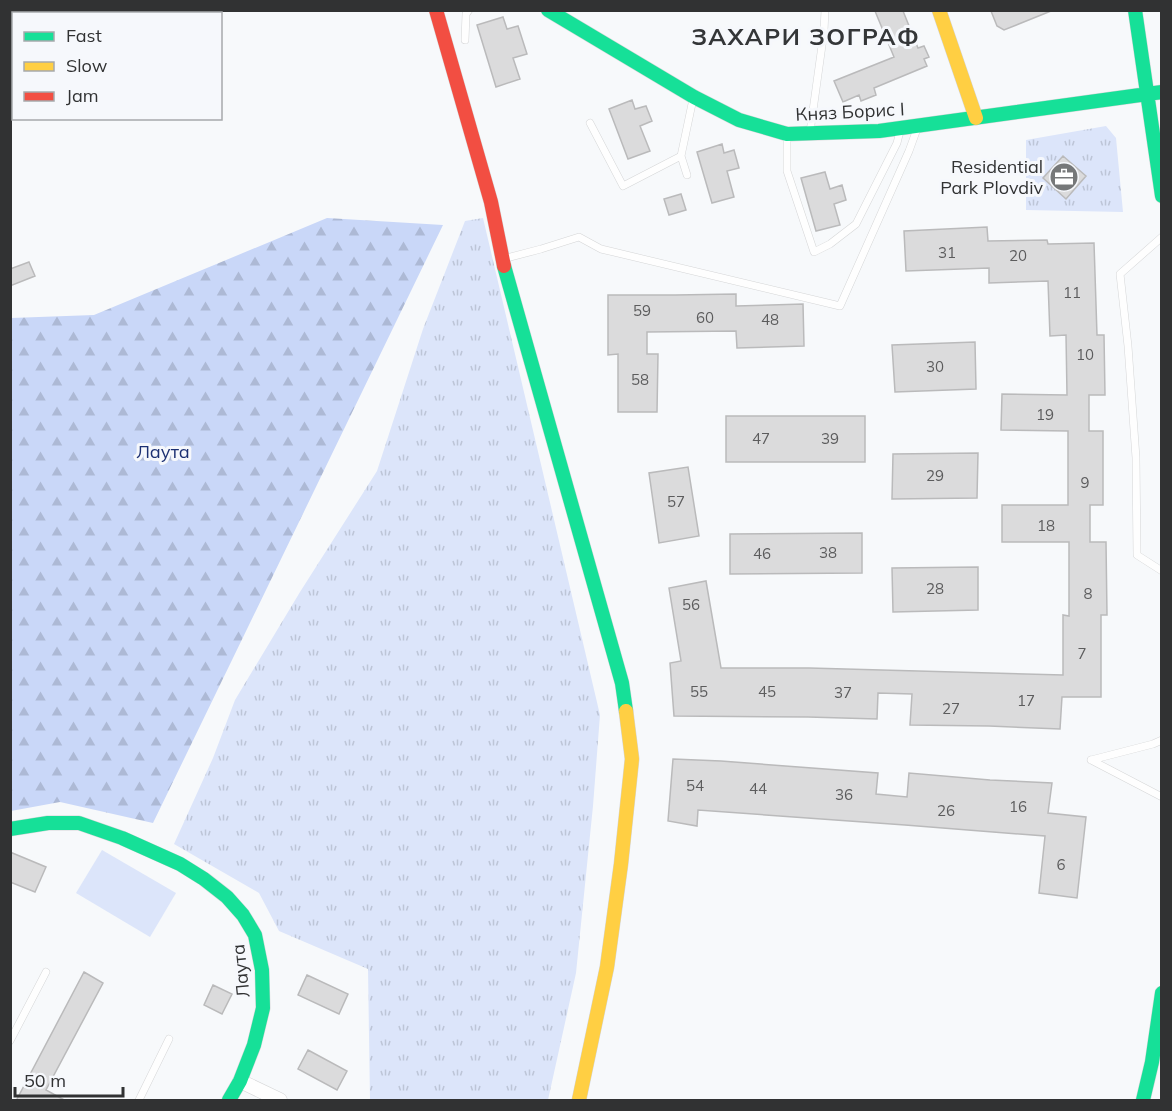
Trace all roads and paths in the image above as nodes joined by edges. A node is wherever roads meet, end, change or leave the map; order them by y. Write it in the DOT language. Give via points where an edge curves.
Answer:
graph roads {
  1 [pos="436,10"];
  2 [pos="469,10"];
  3 [pos="548,10"];
  4 [pos="825,10"];
  5 [pos="939,10"];
  6 [pos="1135,10"];
  7 [pos="465,40"];
  8 [pos="1161,92"];
  9 [pos="1147,94"];
  10 [pos="694,97"];
  11 [pos="976,118"];
  12 [pos="590,123"];
  13 [pos="918,126"];
  14 [pos="900,128"];
  15 [pos="810,132"];
  16 [pos="787,134"];
  17 [pos="681,156"];
  18 [pos="687,175"];
  19 [pos="1161,196"];
  20 [pos="1161,237"];
  21 [pos="503,259"];
  22 [pos="1161,571"];
  23 [pos="1161,740"];
  24 [pos="1161,797"];
  25 [pos="10,829"];
  26 [pos="46,972"];
  27 [pos="1161,993"];
  28 [pos="169,1039"];
  29 [pos="10,1041"];
  30 [pos="240,1081"];
  31 [pos="139,1101"];
  32 [pos="229,1101"];
  33 [pos="279,1101"];
  34 [pos="579,1101"];
  35 [pos="1143,1101"];
  1 -- 21 [label="street" via="491,201"];
  2 -- 7 [label="lane"];
  3 -- 10 [label="street, Княз Борис I"];
  4 -- 15 [label="lane"];
  5 -- 11 [label="street"];
  6 -- 9 [label="street"];
  8 -- 9 [label="street, Княз Борис I"];
  9 -- 11 [label="street, Княз Борис I"];
  9 -- 19 [label="street"];
  10 -- 16 [label="street, Княз Борис I" via="739,120"];
  10 -- 17 [label="lane"];
  11 -- 13 [label="street, Княз Борис I"];
  12 -- 17 [label="lane" via="622,186"];
  13 -- 14 [label="street, Княз Борис I"];
  13 -- 21 [label="lane" via="840,306 601,249 579,237"];
  14 -- 15 [label="street, Княз Борис I"];
  14 -- 16 [label="lane" via="897,143 856,224 814,252 787,171"];
  15 -- 16 [label="street, Княз Борис I"];
  17 -- 18 [label="lane"];
  20 -- 22 [label="lane" via="1120,274 1136,458 1137,555"];
  21 -- 34 [label="street" via="622,682 632,759 607,967"];
  23 -- 24 [label="lane" via="1091,760"];
  25 -- 30 [label="street, Лаута" via="79,823 122,837 204,879 243,915 255,935 262,970 262,1008 254,1045"];
  26 -- 29 [label="lane"];
  27 -- 35 [label="street"];
  28 -- 31 [label="lane"];
  30 -- 32 [label="street, Лаута"];
  30 -- 33 [label="street"];
}
